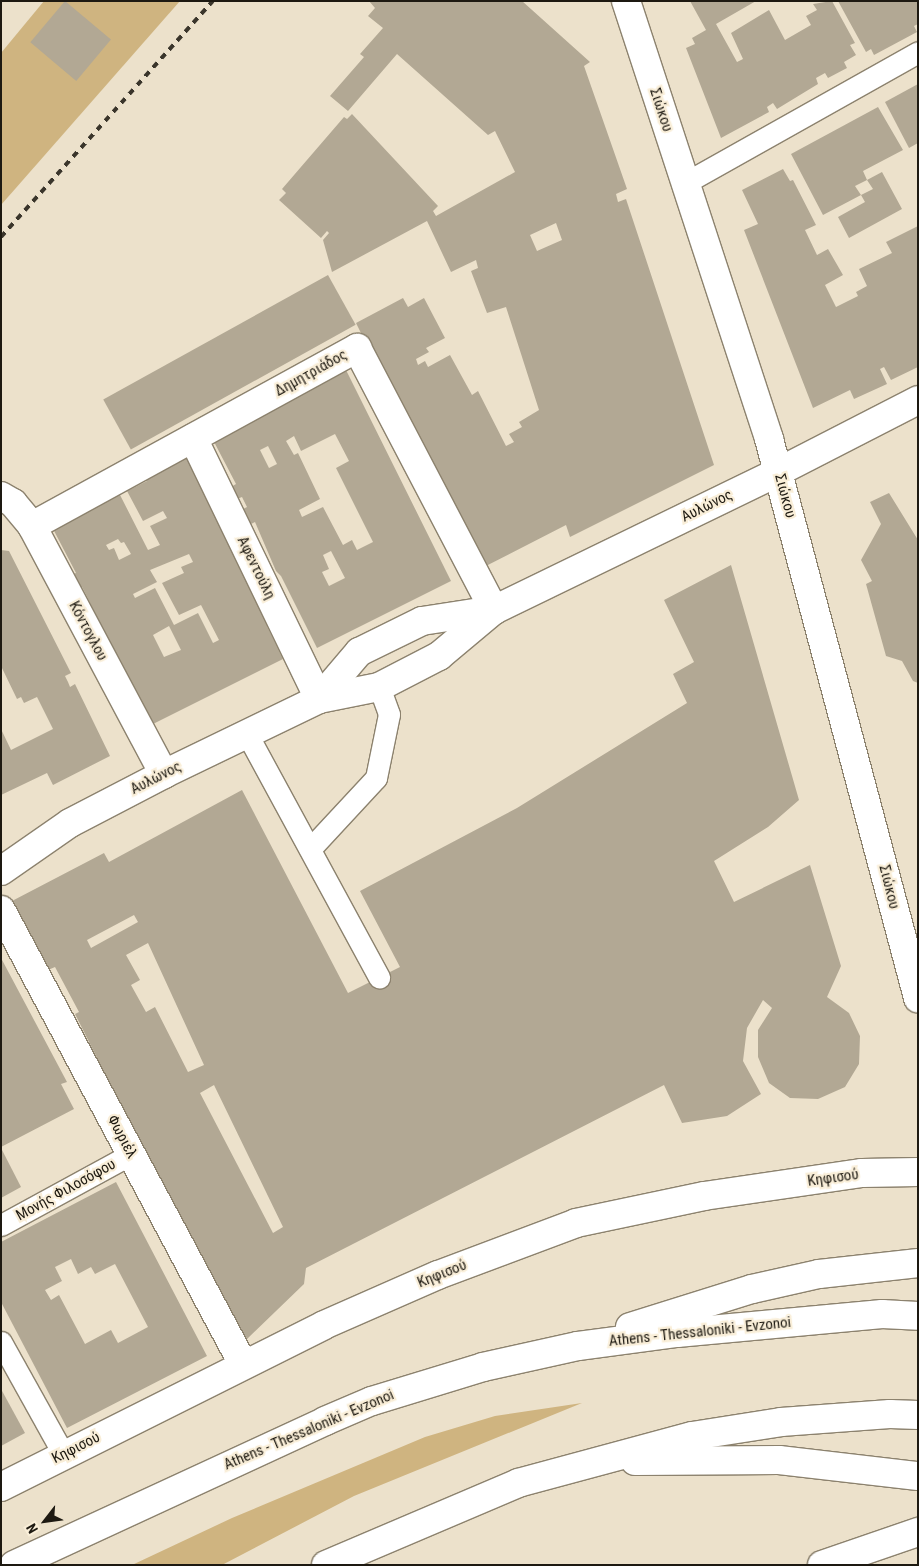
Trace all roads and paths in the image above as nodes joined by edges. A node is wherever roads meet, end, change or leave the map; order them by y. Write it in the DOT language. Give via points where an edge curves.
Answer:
graph roads {
  1 [pos="626,1"];
  2 [pos="918,52"];
  3 [pos="685,183"];
  4 [pos="918,400"];
  5 [pos="193,438"];
  6 [pos="778,472"];
  7 [pos="1,496"];
  8 [pos="32,526"];
  9 [pos="494,610"];
  10 [pos="379,687"];
  11 [pos="319,699"];
  12 [pos="247,734"];
  13 [pos="164,774"];
  14 [pos="310,849"];
  15 [pos="1,871"];
  16 [pos="1,910"];
  17 [pos="379,977"];
  18 [pos="918,998"];
  19 [pos="131,1154"];
  20 [pos="918,1172"];
  21 [pos="1,1225"];
  22 [pos="918,1263"];
  23 [pos="918,1316"];
  24 [pos="1,1342"];
  25 [pos="578,1346"];
  26 [pos="243,1364"];
  27 [pos="918,1415"];
  28 [pos="64,1455"];
  29 [pos="594,1462"];
  30 [pos="918,1476"];
  31 [pos="1,1487"];
  32 [pos="918,1532"];
  33 [pos="14,1565"];
  34 [pos="326,1565"];
  35 [pos="822,1565"];
  1 -- 3 [label="main road, Σιώκου"];
  2 -- 3 [label="lane"];
  3 -- 6 [label="main road, Σιώκου"];
  4 -- 6 [label="main road, Αυλώνος"];
  5 -- 8 [label="main road, Δημητριάδος"];
  5 -- 9 [label="main road, Δημητριάδος" via="357,348"];
  5 -- 11 [label="main road, Αφεντούλη"];
  6 -- 9 [label="main road, Αυλώνος"];
  6 -- 18 [label="main road, Σιώκου"];
  7 -- 8 [label="main road, Κόντογλου" via="13,503"];
  8 -- 13 [label="main road, Κόντογλου"];
  9 -- 10 [label="main road, Αυλώνος" via="439,656"];
  9 -- 11 [label="main road, Αυλώνος" via="422,621 359,652"];
  10 -- 11 [label="main road, Αυλώνος"];
  10 -- 14 [label="lane" via="389,714 376,778"];
  11 -- 12 [label="main road, Αυλώνος"];
  12 -- 13 [label="main road, Αυλώνος"];
  12 -- 14 [label="lane"];
  13 -- 15 [label="main road, Αυλώνος" via="70,823"];
  14 -- 17 [label="lane"];
  16 -- 19 [label="main road, Φωριέλ"];
  19 -- 21 [label="lane, Μονής Φιλοσόφου"];
  19 -- 26 [label="main road, Φωριέλ"];
  20 -- 26 [label="main road, Κηφισού" via="862,1173 704,1196 576,1223 438,1275"];
  22 -- 25 [label="main road" via="819,1274 752,1288"];
  23 -- 25 [label="main road, Athens - Thessaloniki - Evzonoi" via="882,1314 776,1323"];
  24 -- 28 [label="lane"];
  25 -- 33 [label="main road, Athens - Thessaloniki - Evzonoi" via="483,1367 372,1401 207,1473"];
  26 -- 28 [label="main road, Κηφισού"];
  27 -- 29 [label="main road" via="781,1422 692,1436"];
  28 -- 31 [label="main road, Κηφισού"];
  29 -- 30 [label="main road" via="779,1460"];
  29 -- 34 [label="main road" via="518,1483"];
  32 -- 35 [label="main road"];
}
